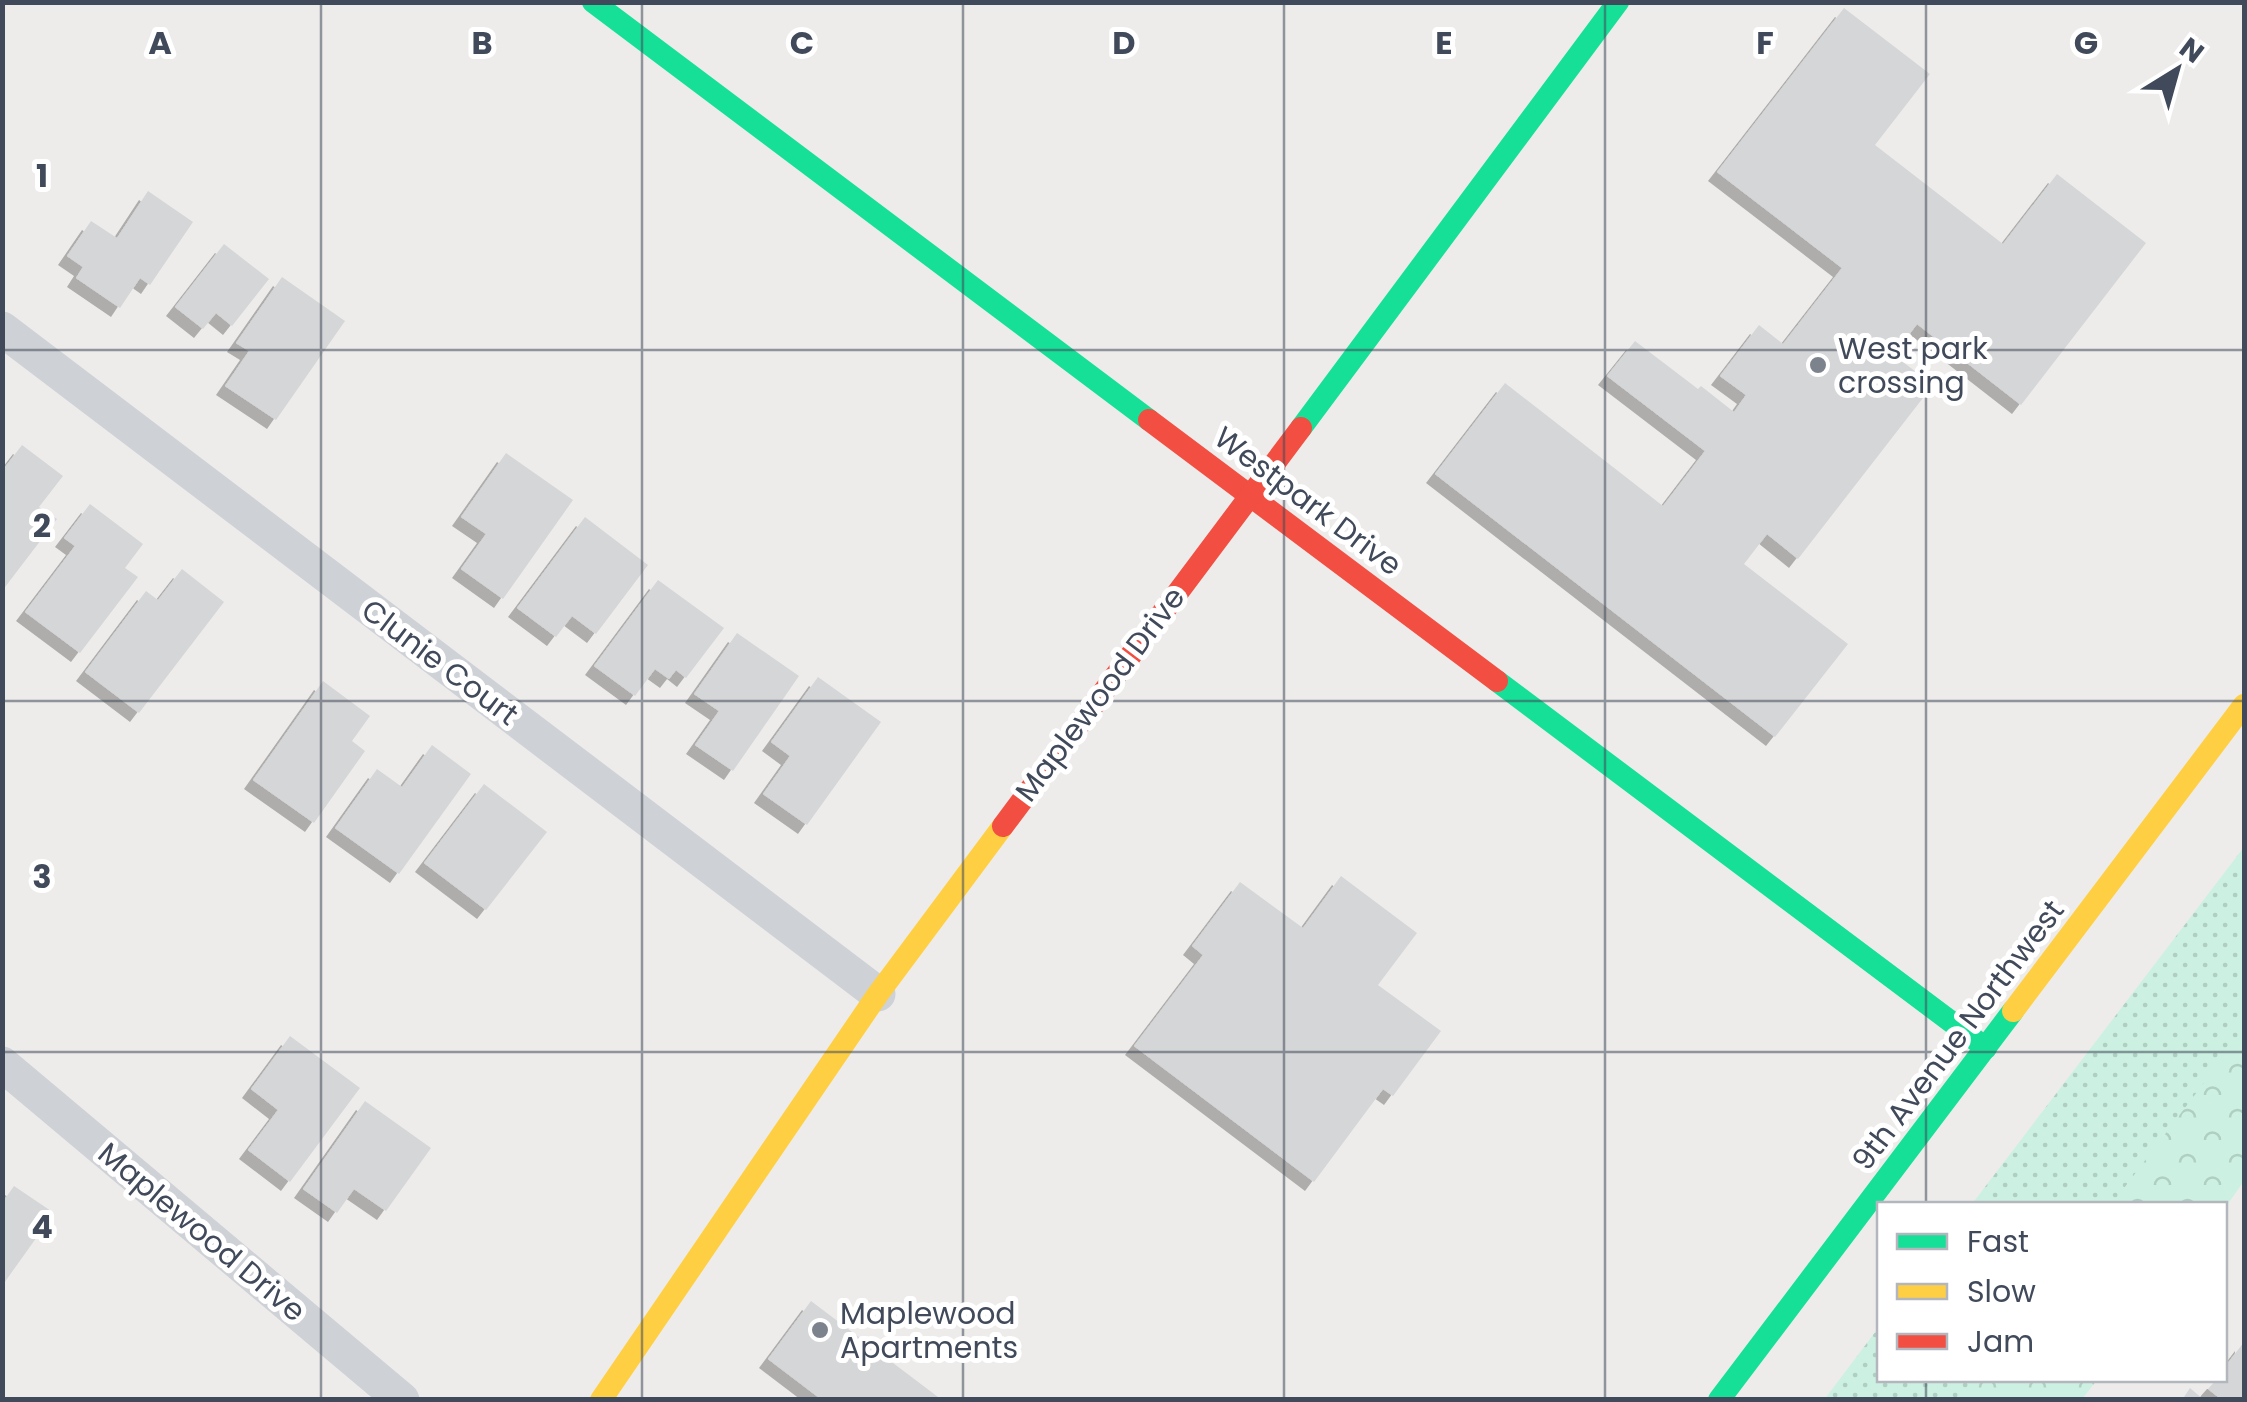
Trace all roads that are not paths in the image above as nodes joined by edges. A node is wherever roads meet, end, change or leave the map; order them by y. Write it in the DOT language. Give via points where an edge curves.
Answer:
graph roads {
  1 [pos="593,2"];
  2 [pos="1618,2"];
  3 [pos="2,329"];
  4 [pos="1249,495"];
  5 [pos="2244,705"];
  6 [pos="878,994"];
  7 [pos="1986,1048"];
  8 [pos="2,1064"];
  9 [pos="402,1400"];
  10 [pos="601,1400"];
  11 [pos="1719,1400"];
  1 -- 4 [label="street, Westpark Drive"];
  2 -- 4 [label="street, Maplewood Drive"];
  3 -- 6 [label="street, Clunie Court"];
  4 -- 6 [label="street, Maplewood Drive"];
  4 -- 7 [label="street, Westpark Drive"];
  5 -- 7 [label="street, 9th Avenue Northwest"];
  6 -- 10 [label="street, Maplewood Drive"];
  7 -- 11 [label="street, 9th Avenue Northwest"];
  8 -- 9 [label="street, Maplewood Drive"];
}
